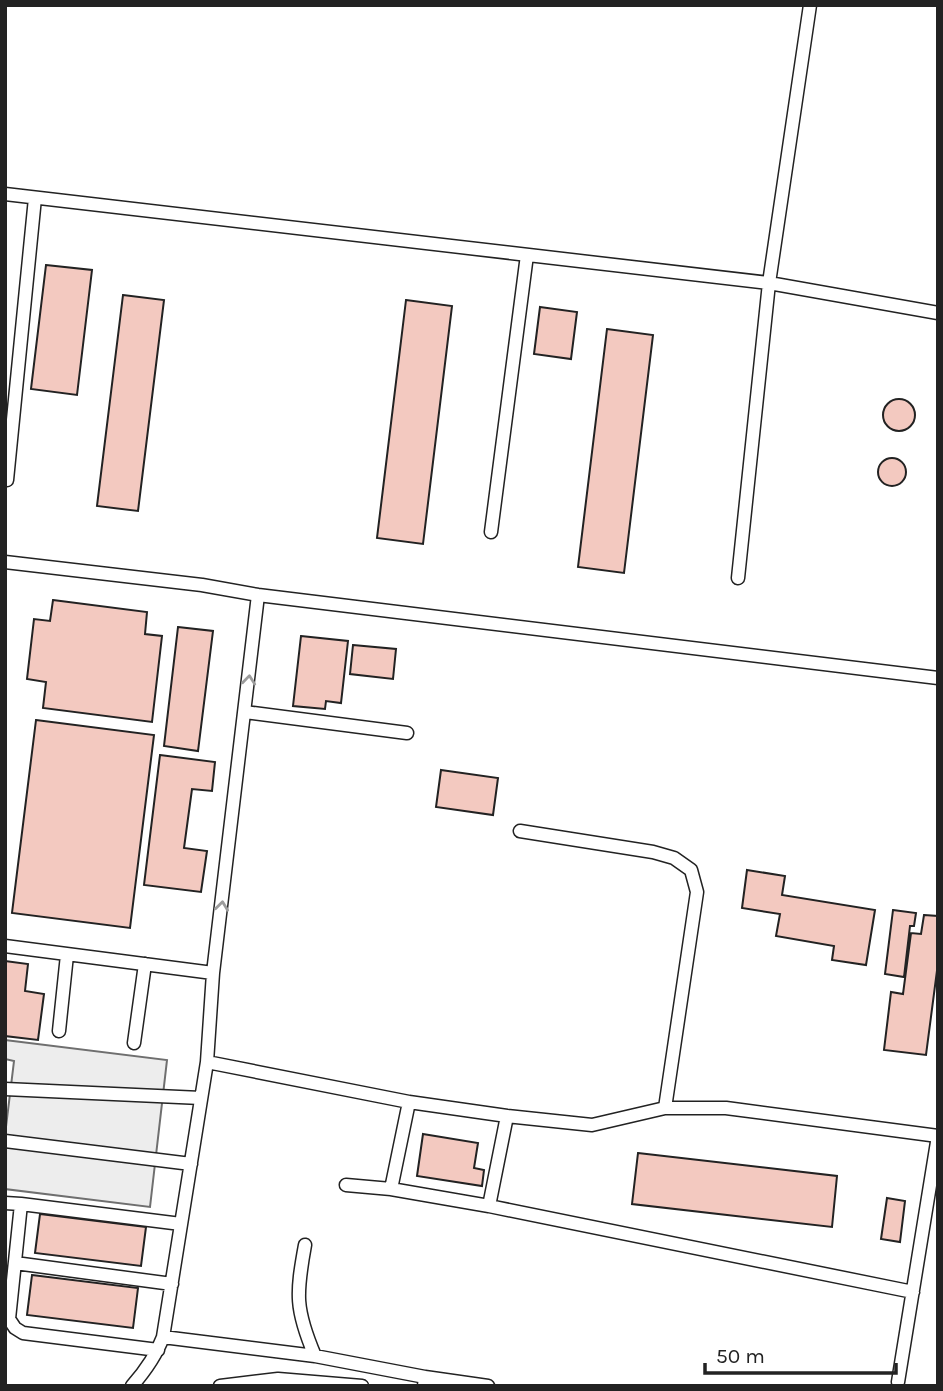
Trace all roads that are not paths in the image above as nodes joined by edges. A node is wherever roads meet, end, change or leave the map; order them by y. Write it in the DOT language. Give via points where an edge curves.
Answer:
graph roads {
  1 [pos="810,5"];
  2 [pos="5,194"];
  3 [pos="35,198"];
  4 [pos="527,255"];
  5 [pos="769,283"];
  6 [pos="938,313"];
  7 [pos="7,480"];
  8 [pos="491,532"];
  9 [pos="5,562"];
  10 [pos="738,578"];
  11 [pos="258,596"];
  12 [pos="938,678"];
  13 [pos="245,712"];
  14 [pos="407,733"];
  15 [pos="520,831"];
  16 [pos="5,946"];
  17 [pos="67,955"];
  18 [pos="145,964"];
  19 [pos="213,973"];
  20 [pos="60,1031"];
  21 [pos="134,1043"];
  22 [pos="207,1062"];
  23 [pos="5,1089"];
  24 [pos="201,1098"];
  25 [pos="409,1101"];
  26 [pos="665,1108"];
  27 [pos="506,1116"];
  28 [pos="938,1136"];
  29 [pos="5,1140"];
  30 [pos="191,1164"];
  31 [pos="346,1185"];
  32 [pos="391,1189"];
  33 [pos="5,1203"];
  34 [pos="21,1204"];
  35 [pos="489,1206"];
  36 [pos="181,1224"];
  37 [pos="305,1245"];
  38 [pos="15,1263"];
  39 [pos="172,1284"];
  40 [pos="913,1292"];
  41 [pos="161,1344"];
  42 [pos="315,1356"];
  43 [pos="425,1381"];
  44 [pos="898,1382"];
  45 [pos="132,1386"];
  46 [pos="220,1386"];
  47 [pos="362,1386"];
  48 [pos="488,1386"];
  1 -- 5 [label="lane"];
  2 -- 3 [label="lane"];
  3 -- 4 [label="lane"];
  3 -- 7 [label="lane"];
  4 -- 5 [label="lane"];
  4 -- 8 [label="lane"];
  5 -- 6 [label="lane"];
  5 -- 10 [label="lane"];
  9 -- 11 [label="lane"];
  11 -- 12 [label="lane"];
  13 -- 11 [label="lane, one-way"];
  13 -- 14 [label="lane"];
  19 -- 13 [label="lane, one-way"];
  15 -- 26 [label="lane" via="653,852 674,858 691,870 696,892"];
  16 -- 17 [label="lane"];
  17 -- 18 [label="lane"];
  17 -- 20 [label="lane"];
  18 -- 19 [label="lane"];
  18 -- 21 [label="lane"];
  19 -- 22 [label="lane"];
  22 -- 24 [label="lane"];
  22 -- 25 [label="lane"];
  23 -- 24 [label="lane"];
  24 -- 30 [label="lane"];
  25 -- 27 [label="lane"];
  25 -- 32 [label="lane"];
  26 -- 27 [label="lane" via="592,1125"];
  26 -- 28 [label="lane" via="726,1108"];
  27 -- 35 [label="lane"];
  28 -- 40 [label="lane"];
  29 -- 30 [label="lane"];
  30 -- 36 [label="lane"];
  31 -- 32 [label="lane"];
  32 -- 35 [label="lane"];
  33 -- 34 [label="lane"];
  34 -- 36 [label="lane"];
  34 -- 38 [label="lane"];
  35 -- 40 [label="lane"];
  36 -- 39 [label="lane"];
  37 -- 42 [label="lane" via="298,1308"];
  38 -- 39 [label="lane"];
  38 -- 41 [label="lane" via="9,1319 15,1328"];
  39 -- 41 [label="lane"];
  40 -- 44 [label="lane"];
  41 -- 42 [label="lane"];
  41 -- 45 [label="lane"];
  42 -- 43 [label="lane"];
  43 -- 48 [label="lane"];
  46 -- 47 [label="lane" via="278,1379"];
}
